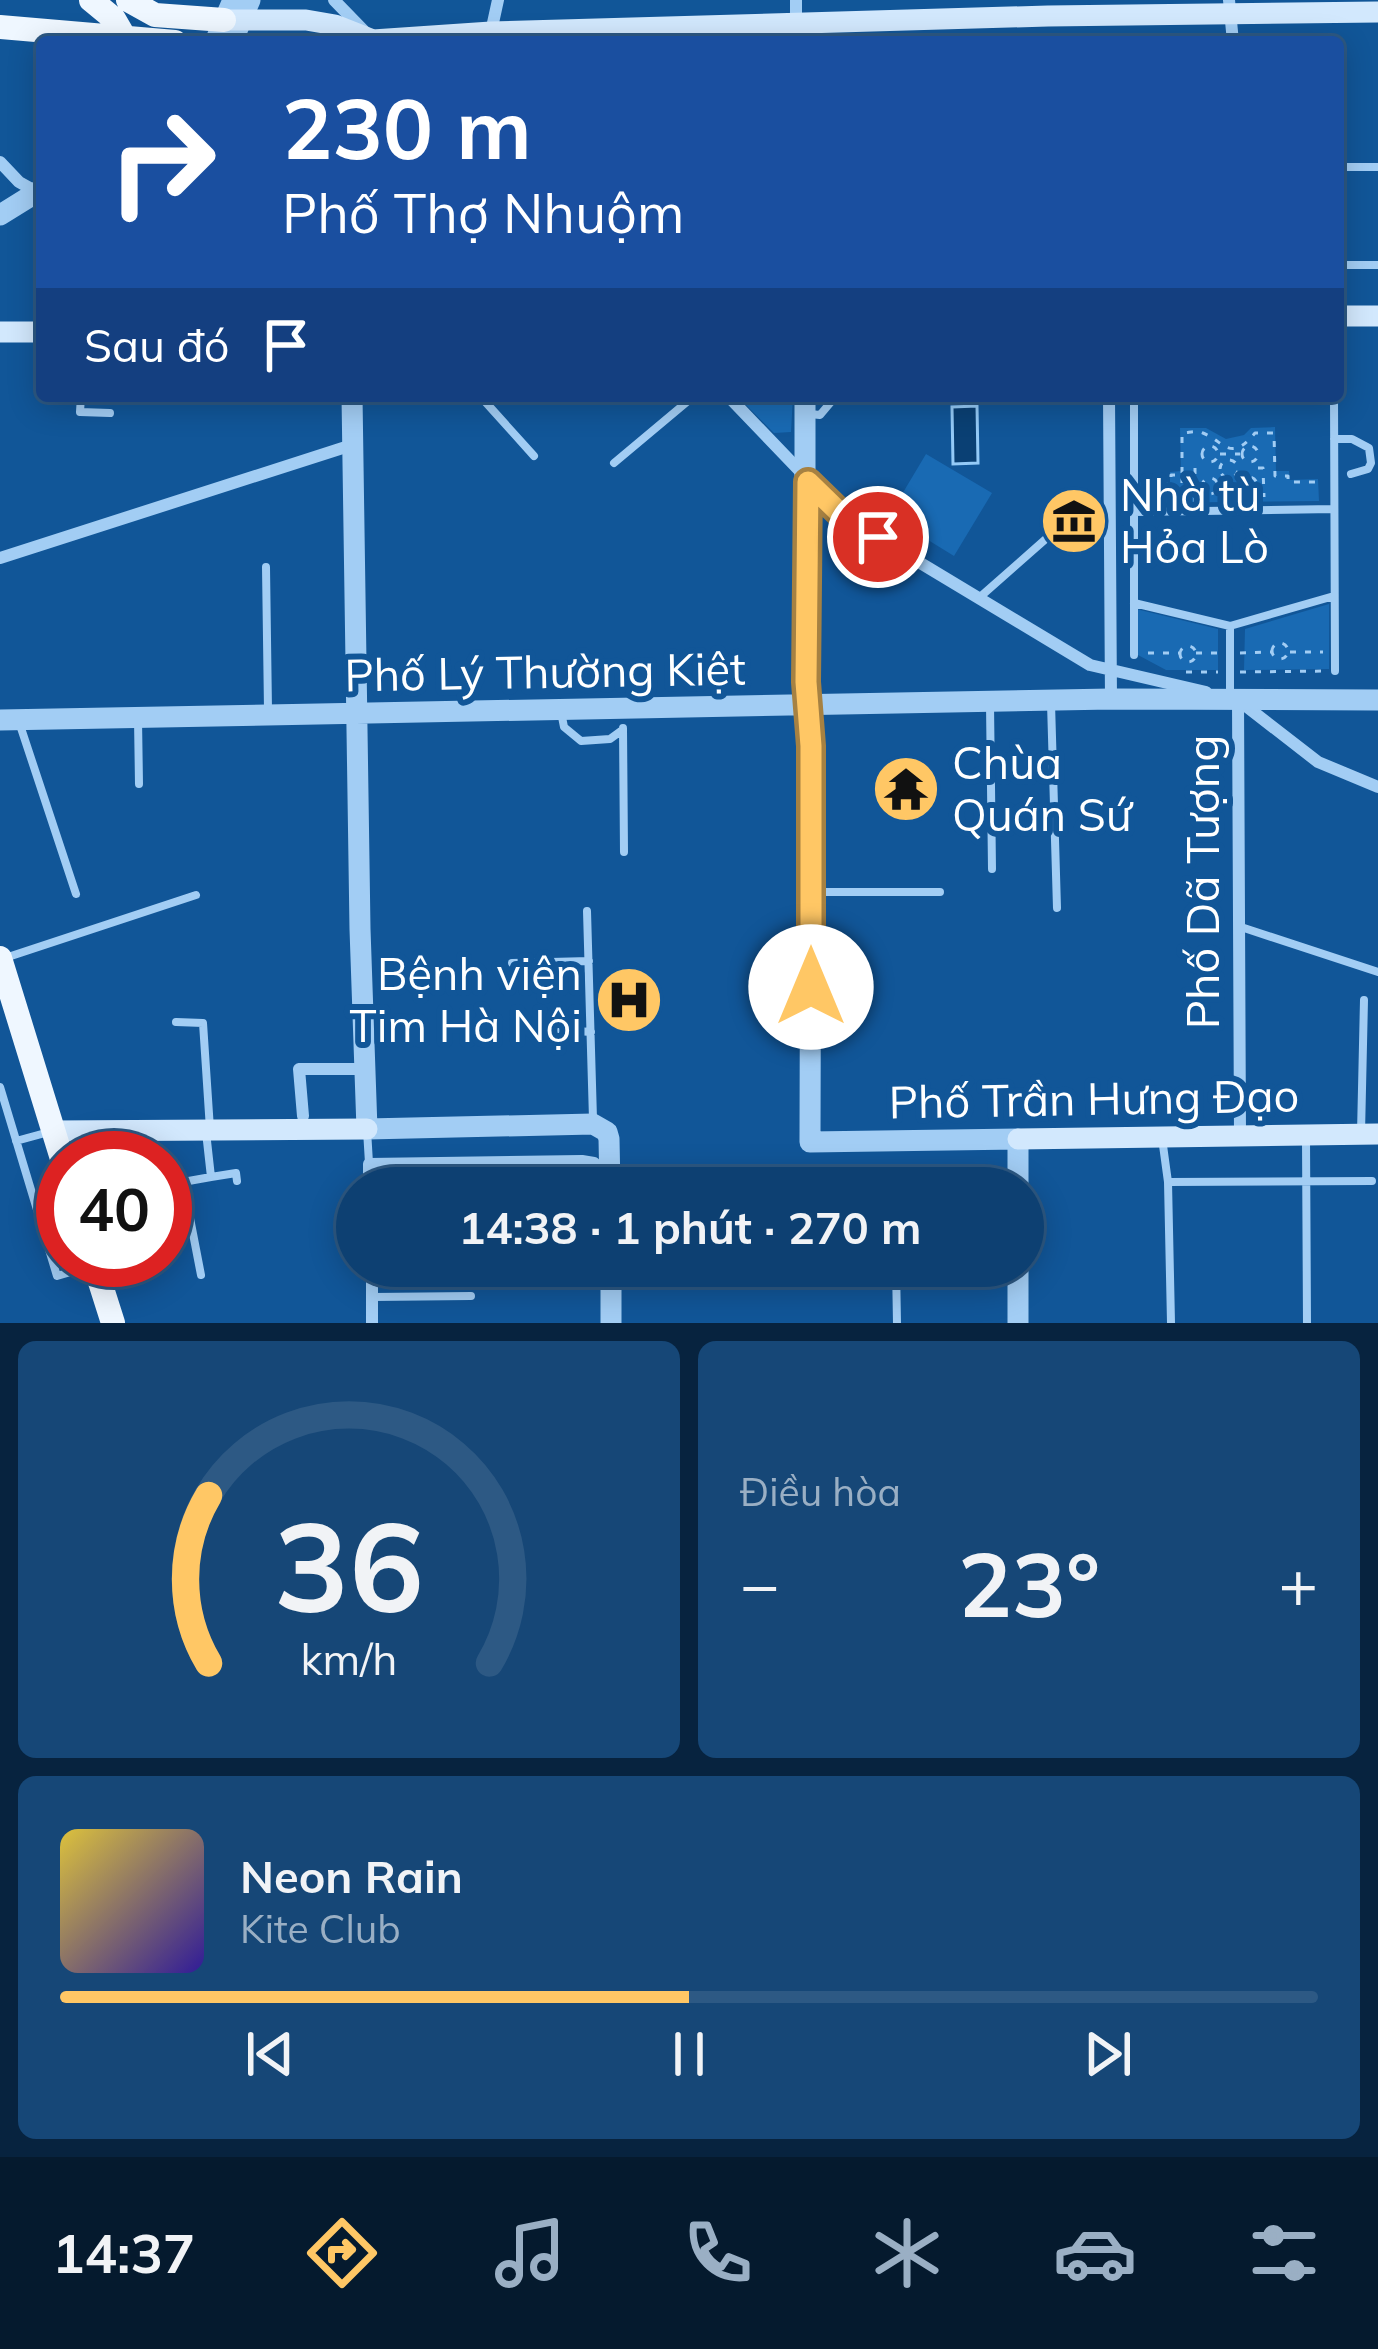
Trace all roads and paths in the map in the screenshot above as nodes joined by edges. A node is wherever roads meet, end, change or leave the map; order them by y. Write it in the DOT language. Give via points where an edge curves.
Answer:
graph roads {
  1 [pos="91,0"];
  2 [pos="128,0"];
  3 [pos="334,0"];
  4 [pos="498,0"];
  5 [pos="796,0"];
  6 [pos="1230,7"];
  7 [pos="1377,8"];
  8 [pos="184,20"];
  9 [pos="233,21"];
  10 [pos="0,27"];
  11 [pos="491,32"];
  12 [pos="796,34"];
  13 [pos="87,36"];
  14 [pos="124,36"];
  15 [pos="138,36"];
  16 [pos="362,36"];
  17 [pos="369,36"];
  18 [pos="439,36"];
  19 [pos="0,162"];
  20 [pos="1344,167"];
  21 [pos="1378,167"];
  22 [pos="36,189"];
  23 [pos="36,193"];
  24 [pos="0,215"];
  25 [pos="1344,265"];
  26 [pos="1378,265"];
  27 [pos="1344,316"];
  28 [pos="1378,316"];
  29 [pos="0,332"];
  30 [pos="36,332"];
  31 [pos="81,402"];
  32 [pos="352,402"];
  33 [pos="485,402"];
  34 [pos="687,402"];
  35 [pos="734,402"];
  36 [pos="831,402"];
  37 [pos="1109,402"];
  38 [pos="1134,402"];
  39 [pos="1334,402"];
  40 [pos="806,405"];
  41 [pos="110,413"];
  42 [pos="1334,439"];
  43 [pos="352,445"];
  44 [pos="1215,445"];
  45 [pos="1245,446"];
  46 [pos="1218,454"];
  47 [pos="1229,454"];
  48 [pos="1241,454"];
  49 [pos="534,456"];
  50 [pos="1206,461"];
  51 [pos="1253,462"];
  52 [pos="614,463"];
  53 [pos="1182,468"];
  54 [pos="1198,468"];
  55 [pos="1258,468"];
  56 [pos="1351,474"];
  57 [pos="1182,476"];
  58 [pos="1254,477"];
  59 [pos="1206,478"];
  60 [pos="808,482"];
  61 [pos="1230,482"];
  62 [pos="1334,482"];
  63 [pos="1134,484"];
  64 [pos="1182,485"];
  65 [pos="1195,485"];
  66 [pos="1218,485"];
  67 [pos="1241,485"];
  68 [pos="1334,509"];
  69 [pos="1230,510"];
  70 [pos="1264,510"];
  71 [pos="1182,511"];
  72 [pos="1196,511"];
  73 [pos="1134,512"];
  74 [pos="1051,530"];
  75 [pos="0,558"];
  76 [pos="266,567"];
  77 [pos="1334,596"];
  78 [pos="980,597"];
  79 [pos="1134,603"];
  80 [pos="1278,612"];
  81 [pos="1190,616"];
  82 [pos="1230,626"];
  83 [pos="1278,643"];
  84 [pos="1189,645"];
  85 [pos="1334,651"];
  86 [pos="1272,652"];
  87 [pos="1288,652"];
  88 [pos="1180,653"];
  89 [pos="1196,653"];
  90 [pos="1230,653"];
  91 [pos="1134,654"];
  92 [pos="1280,659"];
  93 [pos="1189,662"];
  94 [pos="1111,670"];
  95 [pos="1335,670"];
  96 [pos="1279,671"];
  97 [pos="1189,672"];
  98 [pos="1111,699"];
  99 [pos="1232,699"];
  100 [pos="1378,700"];
  101 [pos="1051,701"];
  102 [pos="991,703"];
  103 [pos="808,706"];
  104 [pos="358,713"];
  105 [pos="268,715"];
  106 [pos="138,719"];
  107 [pos="624,719"];
  108 [pos="9,720"];
  109 [pos="139,784"];
  110 [pos="1378,787"];
  111 [pos="624,853"];
  112 [pos="992,869"];
  113 [pos="811,892"];
  114 [pos="940,892"];
  115 [pos="76,894"];
  116 [pos="196,895"];
  117 [pos="1057,908"];
  118 [pos="587,911"];
  119 [pos="1239,927"];
  120 [pos="0,959"];
  121 [pos="589,961"];
  122 [pos="512,963"];
  123 [pos="1378,972"];
  124 [pos="1364,1000"];
  125 [pos="8,1008"];
  126 [pos="176,1022"];
  127 [pos="535,1028"];
  128 [pos="590,1032"];
  129 [pos="364,1069"];
  130 [pos="0,1087"];
  131 [pos="303,1116"];
  132 [pos="600,1128"];
  133 [pos="367,1129"];
  134 [pos="53,1131"];
  135 [pos="192,1131"];
  136 [pos="208,1131"];
  137 [pos="1369,1134"];
  138 [pos="1306,1135"];
  139 [pos="36,1136"];
  140 [pos="1240,1136"];
  141 [pos="1162,1137"];
  142 [pos="1018,1139"];
  143 [pos="16,1141"];
  144 [pos="369,1164"];
  145 [pos="601,1167"];
  146 [pos="607,1167"];
  147 [pos="1018,1167"];
  148 [pos="212,1177"];
  149 [pos="237,1180"];
  150 [pos="1372,1180"];
  151 [pos="1168,1182"];
  152 [pos="1307,1182"];
  153 [pos="36,1207"];
  154 [pos="201,1275"];
  155 [pos="101,1287"];
  156 [pos="372,1287"];
  157 [pos="610,1287"];
  158 [pos="896,1287"];
  159 [pos="1018,1287"];
  160 [pos="471,1296"];
  161 [pos="372,1297"];
  162 [pos="112,1323"];
  163 [pos="372,1323"];
  164 [pos="611,1323"];
  165 [pos="897,1323"];
  166 [pos="1018,1323"];
  167 [pos="1171,1323"];
  168 [pos="1307,1323"];
  1 -- 14 [label="main road"];
  2 -- 8 [label="main road"];
  3 -- 17 [label="street"];
  4 -- 11 [label="street"];
  5 -- 12 [label="street"];
  6 -- 7 [label="main road"];
  6 -- 12 [label="main road"];
  8 -- 9 [label="main road"];
  8 -- 15 [label="main road"];
  9 -- 16 [label="main road" via="306,20"];
  10 -- 13 [label="main road"];
  11 -- 12 [label="main road"];
  11 -- 18 [label="main road"];
  19 -- 22 [label="street"];
  20 -- 21 [label="lane"];
  23 -- 24 [label="street"];
  25 -- 26 [label="lane"];
  27 -- 28 [label="main road"];
  29 -- 30 [label="main road"];
  31 -- 41 [label="lane" via="80,412"];
  32 -- 43 [label="street"];
  33 -- 49 [label="lane"];
  34 -- 52 [label="lane"];
  35 -- 60 [label="street"];
  36 -- 40 [label="lane" via="820,415"];
  37 -- 94 [label="street"];
  38 -- 63 [label="lane"];
  39 -- 42 [label="lane"];
  40 -- 60 [label="street"];
  42 -- 56 [label="lane" via="1369,448 1368,469"];
  42 -- 62 [label="lane"];
  43 -- 75 [label="street"];
  43 -- 104 [label="street"];
  44 -- 46 [label="path"];
  44 -- 47 [label="path"];
  44 -- 50 [label="path" via="1202,451"];
  44 -- 53 [label="path" via="1203,433 1182,433"];
  45 -- 47 [label="path"];
  45 -- 48 [label="path"];
  45 -- 51 [label="path" via="1257,451"];
  45 -- 62 [label="path" via="1255,433 1274,433 1275,476"];
  46 -- 47 [label="path"];
  46 -- 50 [label="path"];
  47 -- 48 [label="path"];
  47 -- 61 [label="path" via="1238,470"];
  47 -- 61 [label="path" via="1220,470"];
  48 -- 51 [label="path"];
  50 -- 54 [label="path"];
  51 -- 55 [label="path"];
  53 -- 54 [label="path"];
  53 -- 57 [label="path"];
  54 -- 59 [label="path"];
  54 -- 65 [label="path"];
  55 -- 58 [label="path"];
  55 -- 70 [label="path"];
  57 -- 63 [label="path" via="1171,476 1171,484"];
  57 -- 64 [label="path"];
  58 -- 67 [label="path"];
  58 -- 67 [label="path" via="1254,491"];
  59 -- 66 [label="path"];
  59 -- 66 [label="path" via="1205,492"];
  60 -- 78 [label="street" via="844,517"];
  60 -- 103 [label="street"];
  61 -- 66 [label="path"];
  61 -- 67 [label="path"];
  61 -- 69 [label="path"];
  62 -- 68 [label="lane"];
  63 -- 73 [label="lane"];
  64 -- 65 [label="path"];
  64 -- 71 [label="path"];
  65 -- 72 [label="path"];
  68 -- 70 [label="lane"];
  68 -- 77 [label="lane"];
  69 -- 70 [label="lane"];
  69 -- 72 [label="lane"];
  71 -- 72 [label="lane"];
  71 -- 73 [label="lane"];
  73 -- 79 [label="lane"];
  74 -- 78 [label="lane"];
  76 -- 105 [label="lane"];
  77 -- 80 [label="lane"];
  77 -- 85 [label="lane"];
  78 -- 94 [label="street"];
  79 -- 81 [label="lane"];
  79 -- 91 [label="lane"];
  80 -- 82 [label="lane"];
  80 -- 83 [label="path"];
  81 -- 82 [label="lane"];
  81 -- 84 [label="path"];
  82 -- 90 [label="lane"];
  83 -- 86 [label="path"];
  83 -- 87 [label="path"];
  84 -- 88 [label="path"];
  84 -- 89 [label="path"];
  85 -- 87 [label="path"];
  85 -- 95 [label="lane"];
  86 -- 90 [label="path"];
  86 -- 92 [label="path"];
  87 -- 92 [label="path"];
  88 -- 91 [label="path"];
  88 -- 93 [label="path"];
  89 -- 90 [label="path"];
  89 -- 93 [label="path"];
  90 -- 99 [label="lane"];
  92 -- 96 [label="path"];
  93 -- 97 [label="path"];
  94 -- 98 [label="street"];
  94 -- 99 [label="street"];
  98 -- 99 [label="street, Phố Lý Thường Kiệt"];
  98 -- 101 [label="street, Phố Lý Thường Kiệt"];
  99 -- 100 [label="street, Phố Lý Thường Kiệt"];
  99 -- 110 [label="street" via="1318,762"];
  99 -- 119 [label="street, Phố Dã Tượng"];
  101 -- 102 [label="street, Phố Lý Thường Kiệt"];
  101 -- 117 [label="lane"];
  102 -- 103 [label="street, Phố Lý Thường Kiệt"];
  102 -- 112 [label="lane"];
  103 -- 107 [label="street, Phố Lý Thường Kiệt"];
  103 -- 113 [label="street"];
  104 -- 105 [label="street, Phố Lý Thường Kiệt"];
  104 -- 107 [label="street, Phố Lý Thường Kiệt" via="561,710"];
  104 -- 129 [label="street"];
  105 -- 106 [label="street, Phố Lý Thường Kiệt"];
  106 -- 108 [label="street, Phố Lý Thường Kiệt"];
  106 -- 109 [label="lane"];
  107 -- 111 [label="lane"];
  108 -- 115 [label="lane"];
  113 -- 114 [label="lane"];
  113 -- 142 [label="street, Phố Trần Hưng Đạo" via="811,1142"];
  116 -- 120 [label="lane"];
  118 -- 121 [label="lane"];
  119 -- 123 [label="lane"];
  119 -- 140 [label="street, Phố Dã Tượng"];
  120 -- 125 [label="main road"];
  121 -- 122 [label="lane"];
  121 -- 128 [label="lane"];
  124 -- 137 [label="lane"];
  125 -- 134 [label="main road"];
  126 -- 136 [label="lane" via="202,1023"];
  127 -- 128 [label="lane"];
  128 -- 132 [label="lane"];
  129 -- 131 [label="street" via="299,1069"];
  129 -- 133 [label="street"];
  130 -- 143 [label="lane"];
  132 -- 133 [label="street"];
  132 -- 146 [label="street"];
  133 -- 136 [label="main road"];
  133 -- 144 [label="lane"];
  135 -- 136 [label="main road"];
  136 -- 148 [label="lane"];
  137 -- 138 [label="main road, Phố Trần Hưng Đạo"];
  138 -- 140 [label="main road, Phố Trần Hưng Đạo"];
  138 -- 152 [label="lane"];
  139 -- 143 [label="lane"];
  140 -- 141 [label="main road, Phố Trần Hưng Đạo"];
  141 -- 142 [label="main road, Phố Trần Hưng Đạo"];
  141 -- 151 [label="lane"];
  142 -- 147 [label="street"];
  143 -- 153 [label="lane"];
  144 -- 145 [label="street"];
  148 -- 149 [label="lane"];
  148 -- 154 [label="lane" via="183,1182"];
  150 -- 152 [label="lane"];
  151 -- 152 [label="lane"];
  151 -- 167 [label="lane"];
  152 -- 168 [label="lane"];
  155 -- 162 [label="main road"];
  156 -- 161 [label="street"];
  157 -- 164 [label="street"];
  158 -- 165 [label="lane"];
  159 -- 166 [label="street"];
  160 -- 161 [label="lane"];
  161 -- 163 [label="street"];
}
